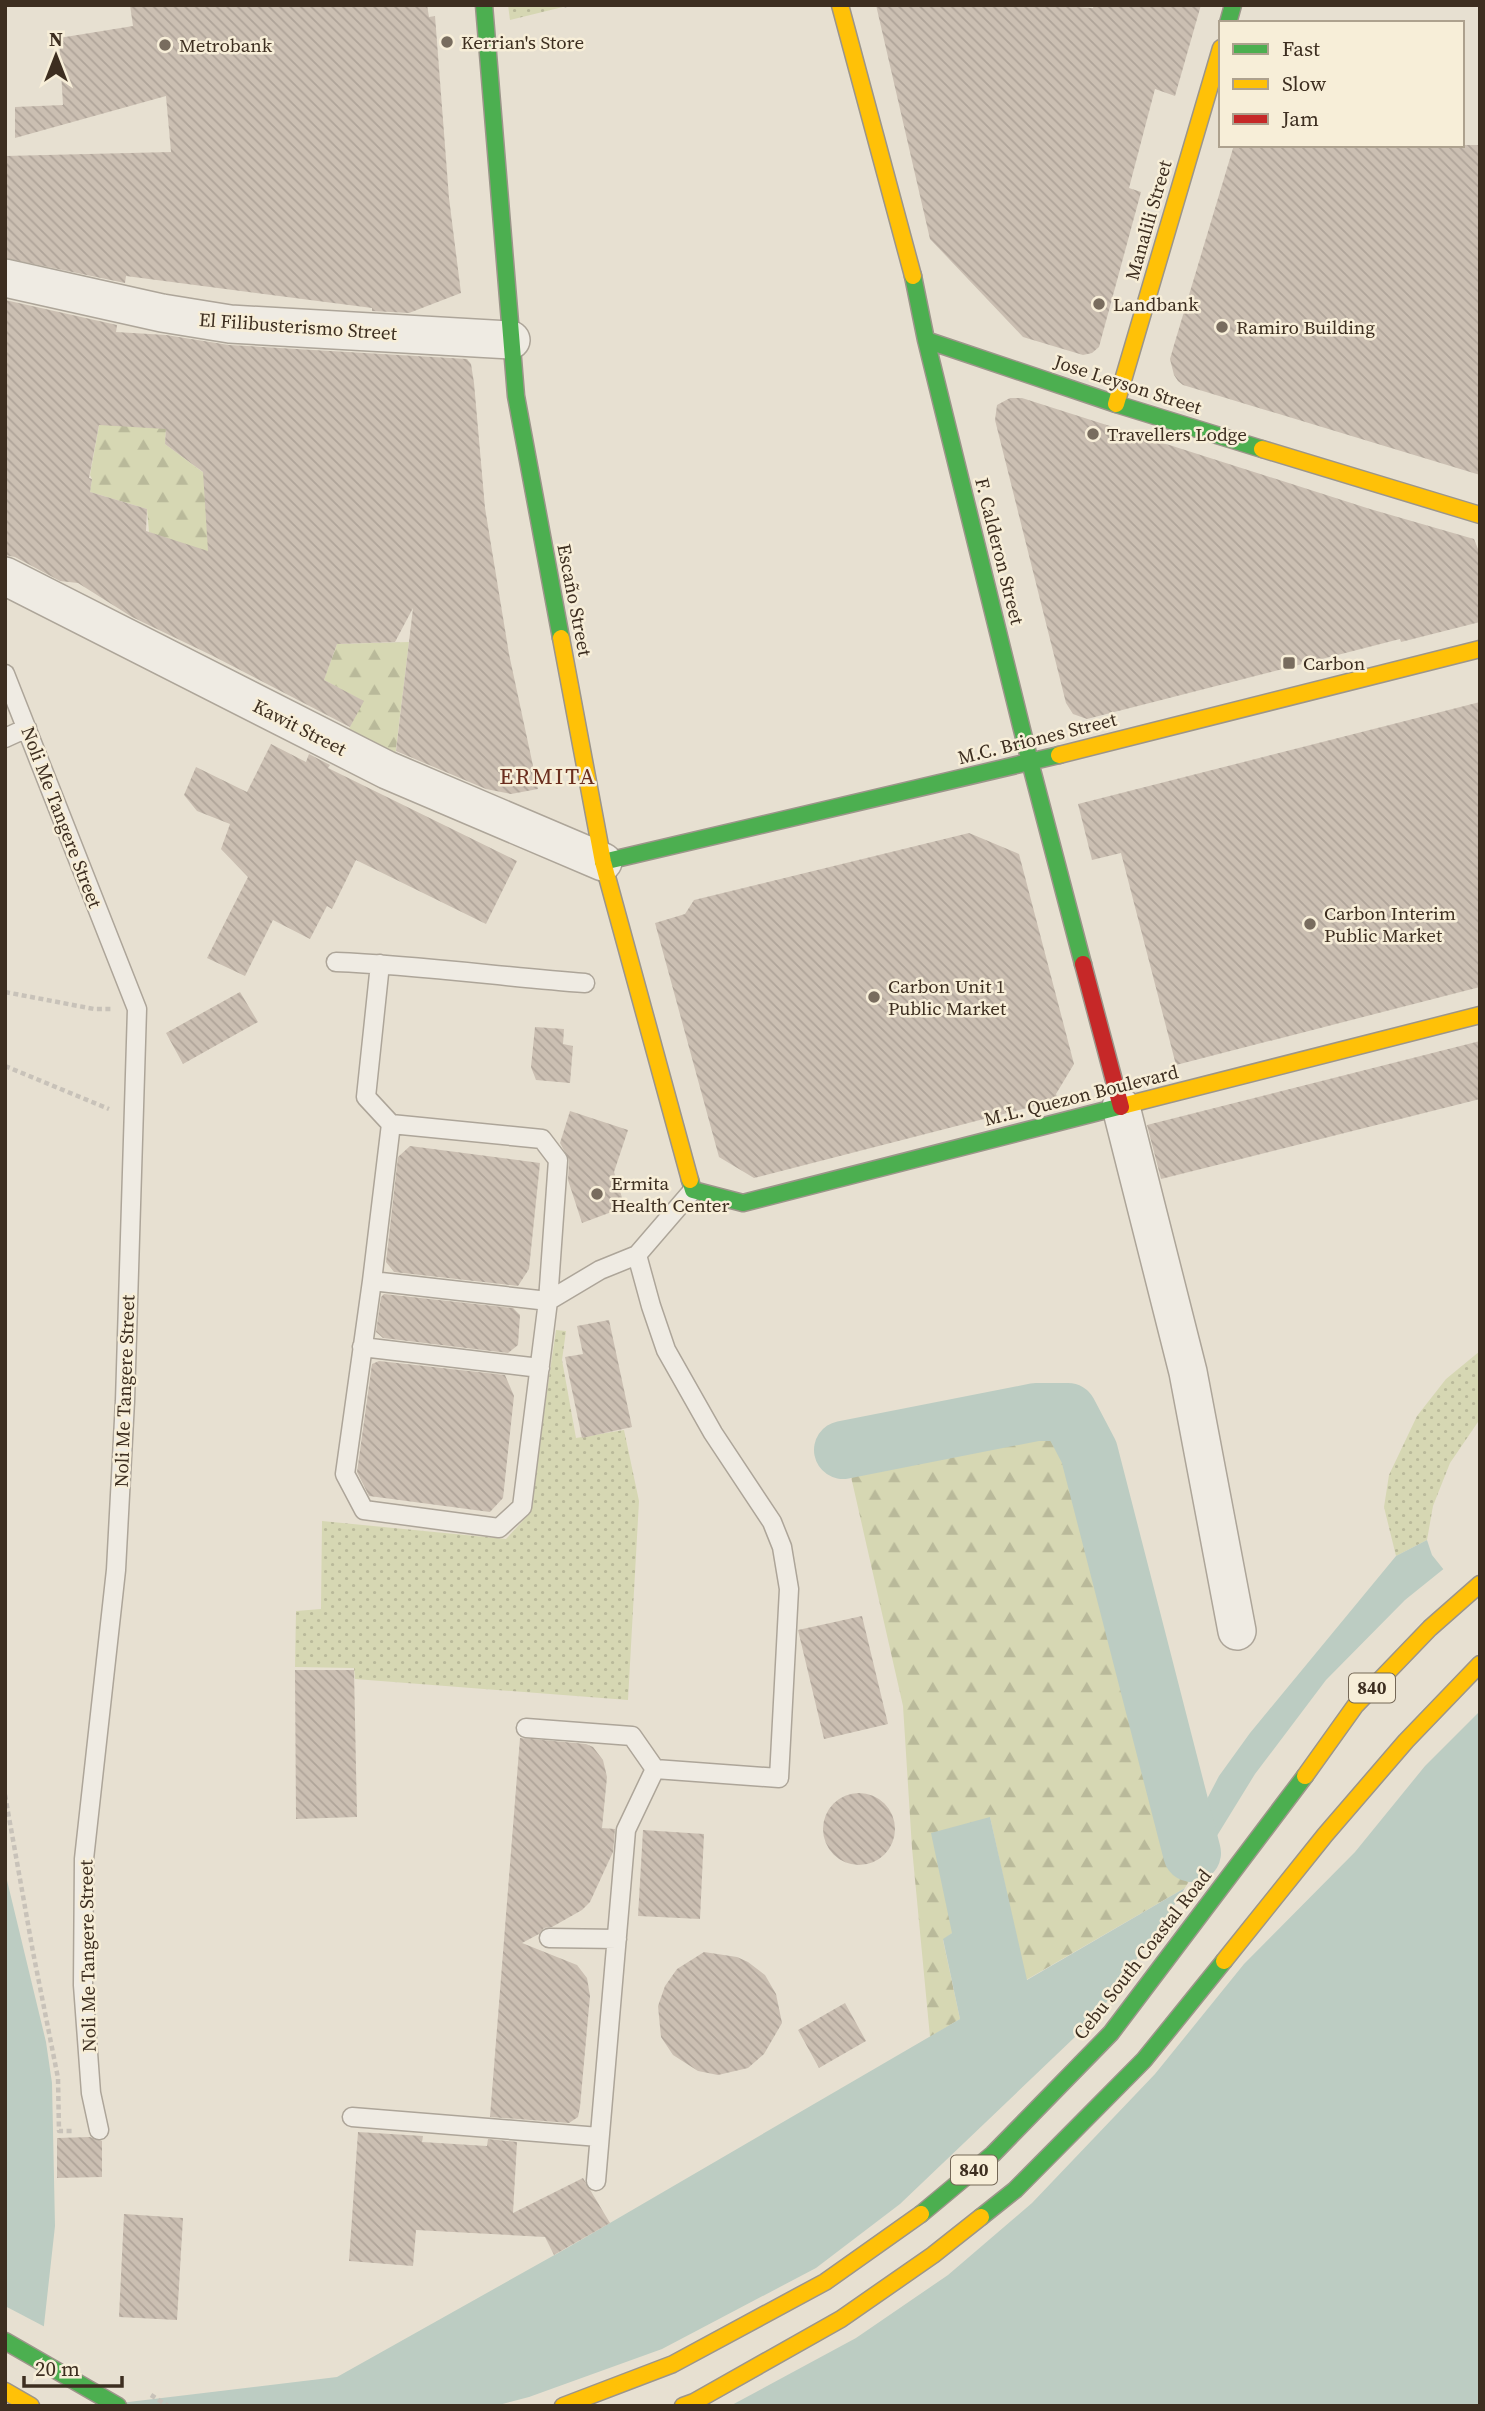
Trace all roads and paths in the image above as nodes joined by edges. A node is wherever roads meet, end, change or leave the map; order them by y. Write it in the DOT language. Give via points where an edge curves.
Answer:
graph roads {
  1 [pos="484,5"];
  2 [pos="840,5"];
  3 [pos="1219,55"];
  4 [pos="5,278"];
  5 [pos="511,340"];
  6 [pos="926,340"];
  7 [pos="1116,404"];
  8 [pos="1480,514"];
  9 [pos="5,576"];
  10 [pos="1480,649"];
  11 [pos="5,674"];
  12 [pos="27,728"];
  13 [pos="5,738"];
  14 [pos="1030,762"];
  15 [pos="603,862"];
  16 [pos="336,962"];
  17 [pos="380,964"];
  18 [pos="585,983"];
  19 [pos="5,992"];
  20 [pos="137,1009"];
  21 [pos="1480,1015"];
  22 [pos="5,1066"];
  23 [pos="1121,1107"];
  24 [pos="132,1119"];
  25 [pos="391,1124"];
  26 [pos="693,1190"];
  27 [pos="637,1255"];
  28 [pos="372,1281"];
  29 [pos="548,1301"];
  30 [pos="362,1347"];
  31 [pos="540,1368"];
  32 [pos="1480,1584"];
  33 [pos="1237,1631"];
  34 [pos="1480,1664"];
  35 [pos="526,1728"];
  36 [pos="655,1769"];
  37 [pos="5,1795"];
  38 [pos="549,1938"];
  39 [pos="617,1939"];
  40 [pos="352,2117"];
  41 [pos="99,2130"];
  42 [pos="599,2137"];
  43 [pos="596,2181"];
  44 [pos="5,2341"];
  45 [pos="5,2391"];
  46 [pos="31,2406"];
  47 [pos="118,2406"];
  48 [pos="563,2406"];
  49 [pos="683,2406"];
  1 -- 5 [label="main road, Escaño Street"];
  2 -- 6 [label="main road, F. Calderon Street"];
  3 -- 7 [label="main road, Manalili Street"];
  4 -- 5 [label="street, El Filibusterismo Street" via="230,324"];
  5 -- 15 [label="main road, Escaño Street" via="516,396"];
  6 -- 7 [label="main road, Jose Leyson Street"];
  6 -- 14 [label="main road, F. Calderon Street"];
  7 -- 8 [label="main road, Jose Leyson Street"];
  9 -- 15 [label="street, Kawit Street" via="387,771"];
  10 -- 14 [label="main road, M.C. Briones Street"];
  11 -- 12 [label="lane, Noli Me Tangere Street"];
  12 -- 13 [label="lane"];
  12 -- 20 [label="lane, Noli Me Tangere Street"];
  14 -- 15 [label="main road, M.C. Briones Street"];
  14 -- 23 [label="main road, F. Calderon Street"];
  15 -- 26 [label="main road, Escaño Street"];
  16 -- 17 [label="lane"];
  17 -- 18 [label="lane"];
  17 -- 25 [label="lane" via="366,1097"];
  19 -- 20 [label="path" via="94,1009"];
  20 -- 24 [label="lane, Noli Me Tangere Street"];
  21 -- 23 [label="main road, M.L. Quezon Boulevard"];
  22 -- 24 [label="path"];
  23 -- 26 [label="main road, M.L. Quezon Boulevard" via="743,1203"];
  23 -- 33 [label="street" via="1188,1372"];
  24 -- 41 [label="lane, Noli Me Tangere Street" via="116,1570 84,1859 83,1985 91,2093"];
  25 -- 28 [label="lane"];
  25 -- 29 [label="lane" via="542,1139 558,1160"];
  26 -- 27 [label="lane"];
  27 -- 29 [label="lane" via="600,1270"];
  27 -- 36 [label="lane" via="666,1350 713,1433 772,1522 782,1547 789,1589 779,1778"];
  28 -- 29 [label="lane"];
  28 -- 30 [label="lane"];
  29 -- 31 [label="lane"];
  30 -- 31 [label="lane"];
  30 -- 31 [label="lane" via="345,1474 364,1510 499,1528 522,1507"];
  32 -- 48 [label="main road, Cebu South Coastal Road / 840" via="1355,1706 1111,2033 993,2154 909,2224 825,2282 673,2364"];
  34 -- 49 [label="main road, 840" via="1325,1835 1144,2060 1016,2190 841,2319"];
  35 -- 36 [label="lane" via="632,1736"];
  36 -- 39 [label="lane" via="625,1830"];
  37 -- 41 [label="path" via="58,2078 59,2131"];
  38 -- 39 [label="lane"];
  39 -- 42 [label="lane"];
  40 -- 42 [label="lane"];
  42 -- 43 [label="lane"];
  44 -- 47 [label="main road"];
  45 -- 46 [label="main road"];
}
